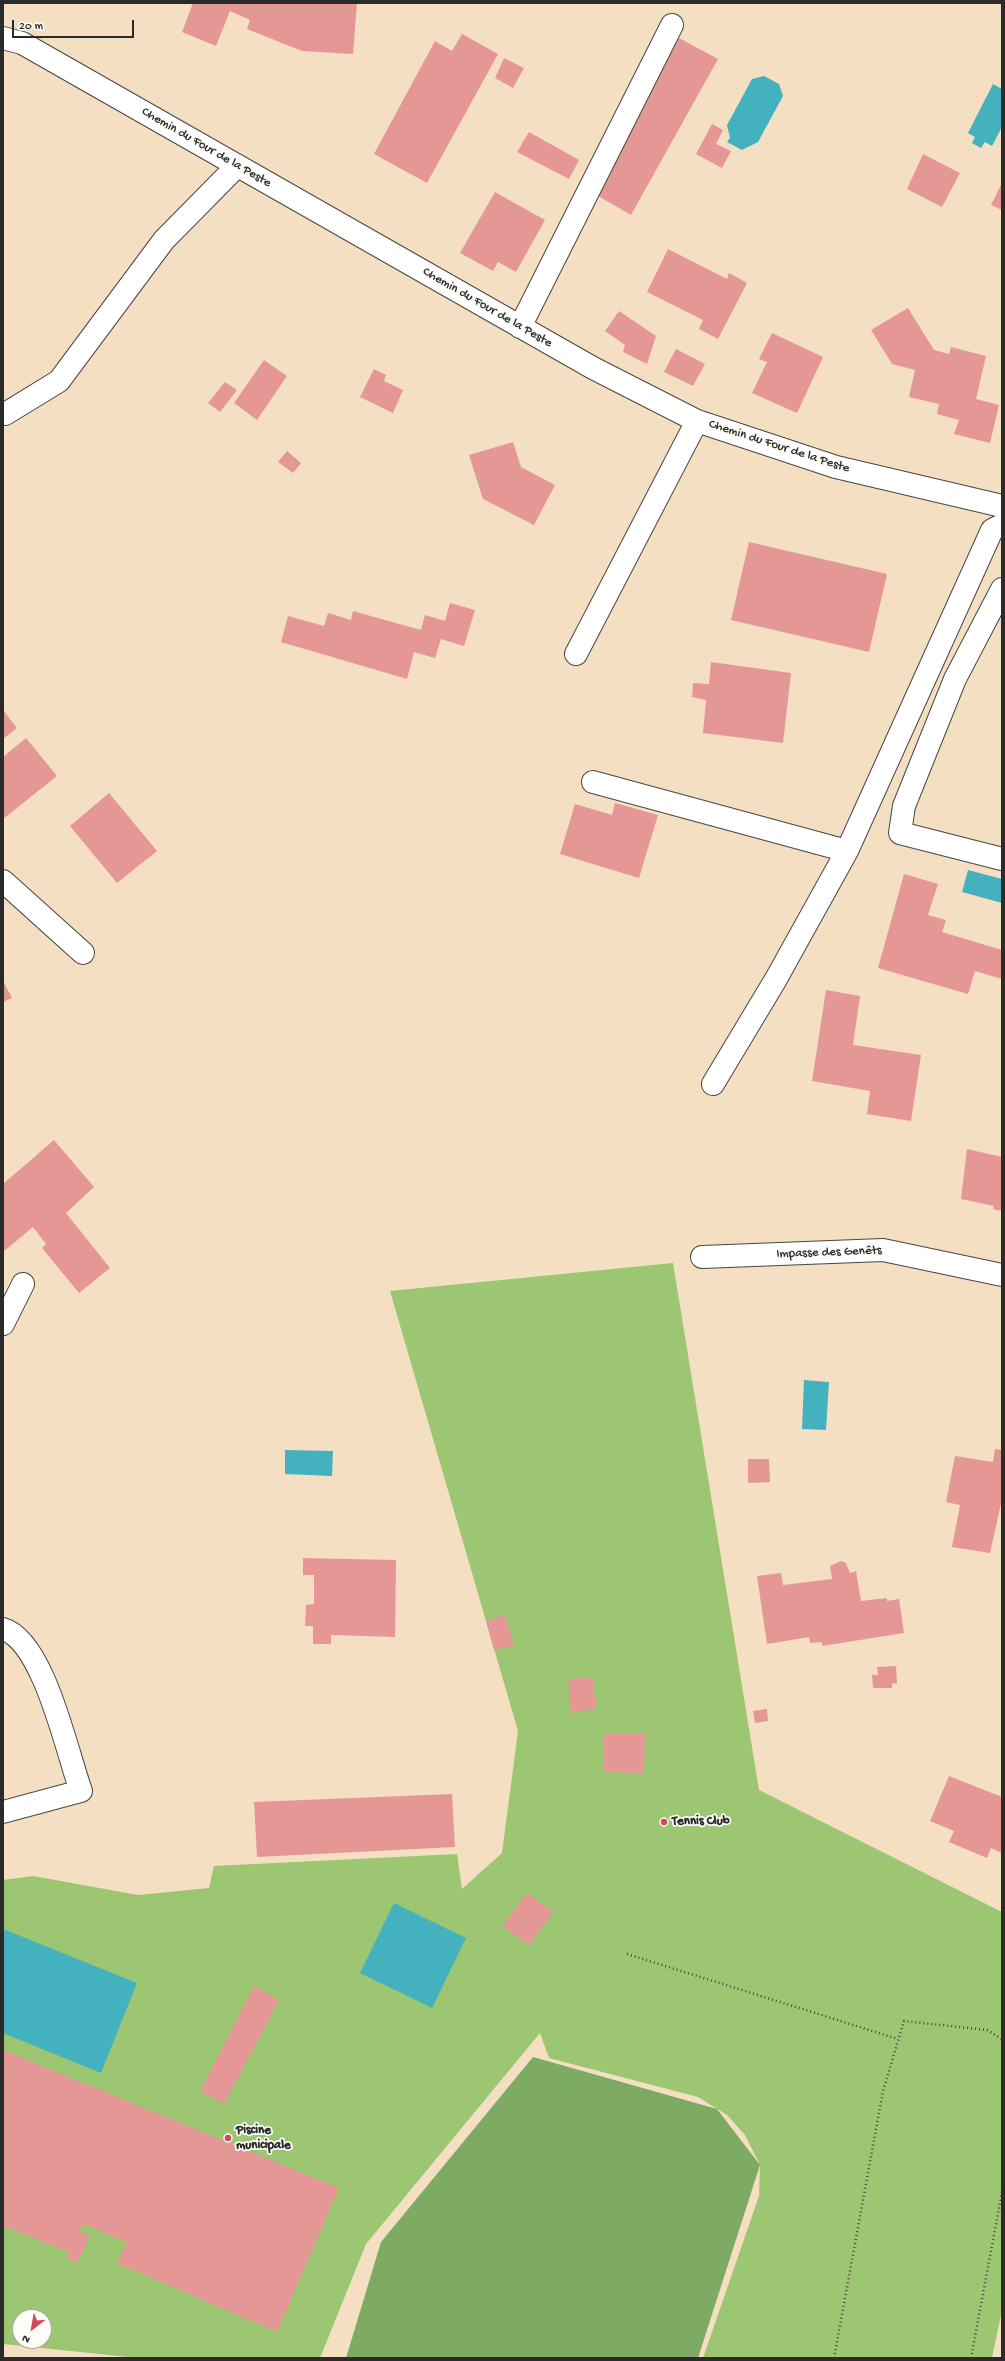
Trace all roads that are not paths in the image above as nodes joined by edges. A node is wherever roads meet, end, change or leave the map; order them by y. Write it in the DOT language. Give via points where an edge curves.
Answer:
graph roads {
  1 [pos="672,25"];
  2 [pos="3,38"];
  3 [pos="237,166"];
  4 [pos="520,327"];
  5 [pos="5,414"];
  6 [pos="697,421"];
  7 [pos="1002,506"];
  8 [pos="1002,525"];
  9 [pos="1002,589"];
  10 [pos="576,654"];
  11 [pos="593,782"];
  12 [pos="847,851"];
  13 [pos="1002,859"];
  14 [pos="3,881"];
  15 [pos="84,953"];
  16 [pos="713,1084"];
  17 [pos="702,1257"];
  18 [pos="1002,1275"];
  19 [pos="23,1284"];
  20 [pos="3,1324"];
  21 [pos="3,1630"];
  22 [pos="3,1812"];
  1 -- 4 [label="street"];
  2 -- 3 [label="street, Chemin du Four de la Peste" via="22,43"];
  3 -- 4 [label="street, Chemin du Four de la Peste"];
  3 -- 5 [label="street" via="164,240 59,381"];
  4 -- 6 [label="street, Chemin du Four de la Peste"];
  6 -- 7 [label="street, Chemin du Four de la Peste" via="836,467"];
  6 -- 10 [label="street"];
  8 -- 12 [label="street" via="992,530"];
  9 -- 13 [label="street" via="955,678 904,806 900,833"];
  11 -- 12 [label="street"];
  12 -- 16 [label="street" via="776,979"];
  14 -- 15 [label="street"];
  17 -- 18 [label="street, Impasse des Genêts" via="883,1250"];
  19 -- 20 [label="street"];
  21 -- 22 [label="street" via="13,1632 30,1651 44,1677 81,1791"];
}
